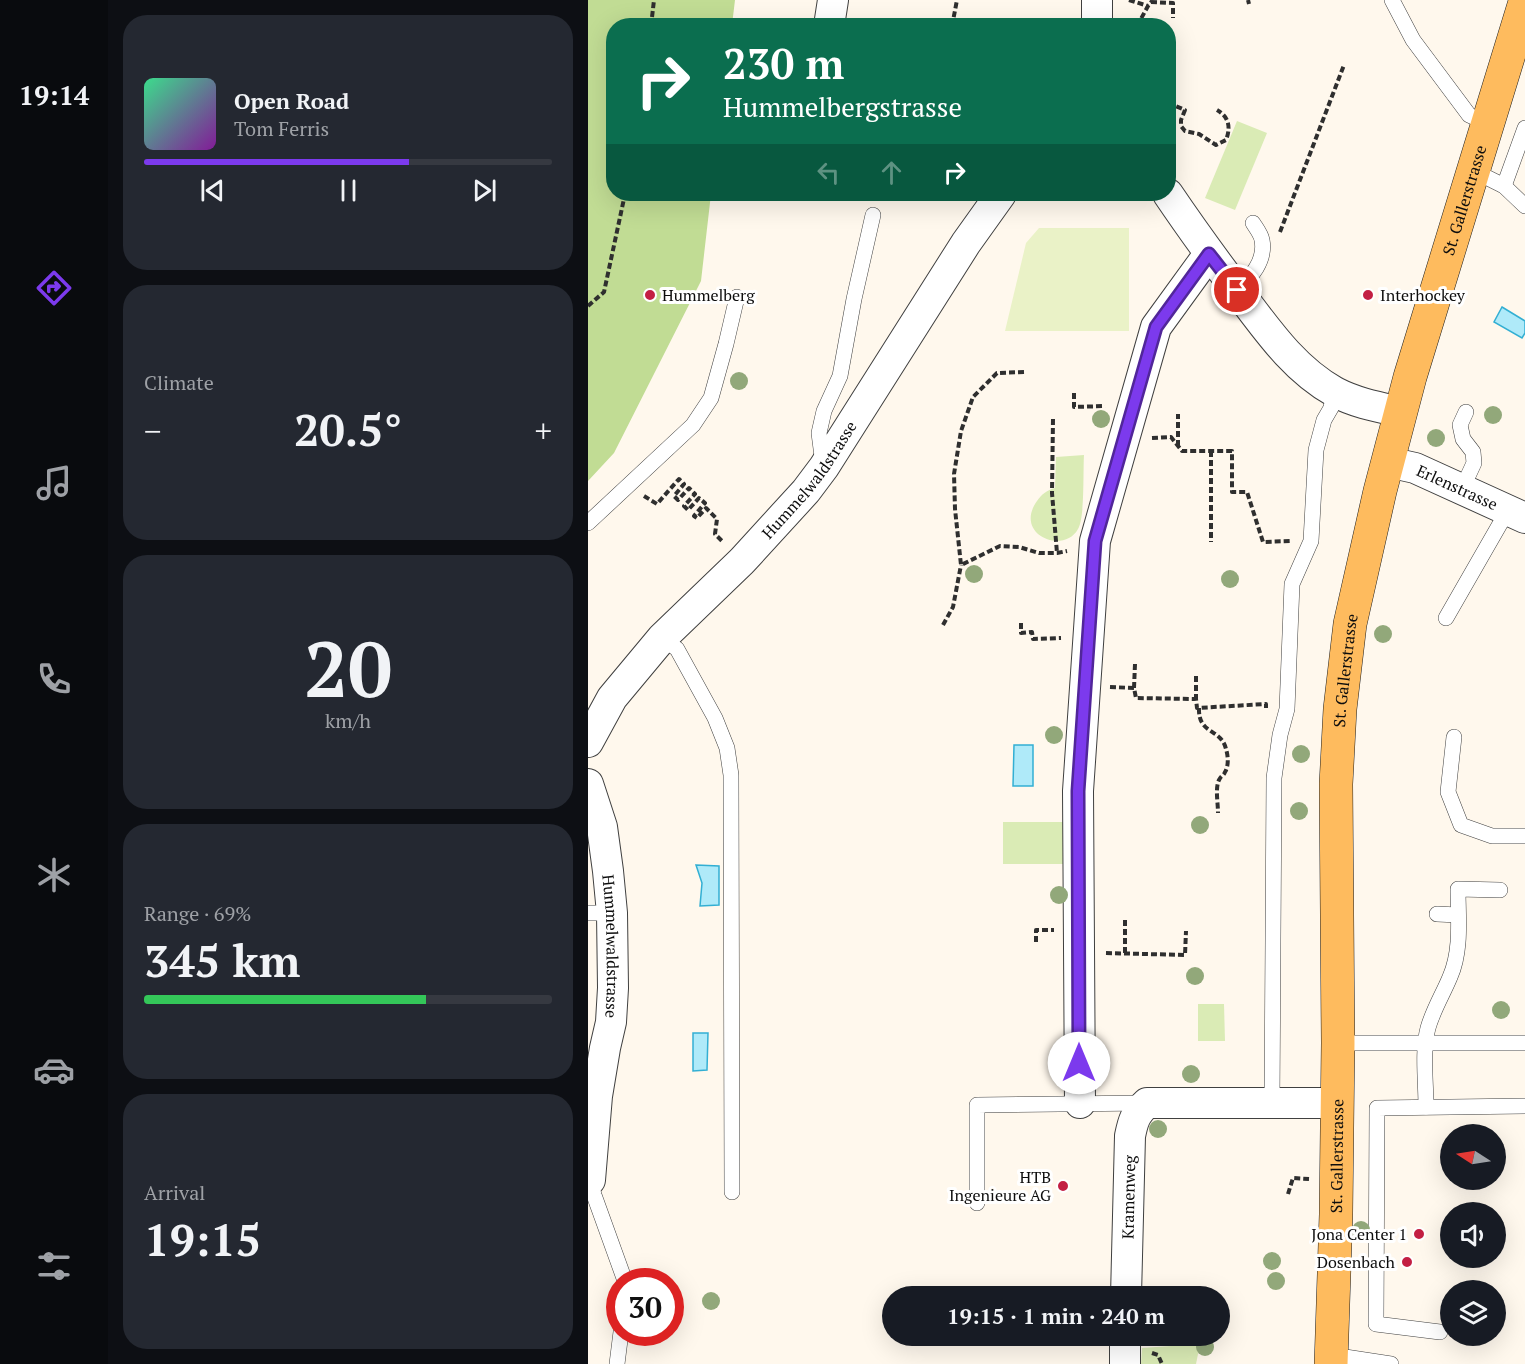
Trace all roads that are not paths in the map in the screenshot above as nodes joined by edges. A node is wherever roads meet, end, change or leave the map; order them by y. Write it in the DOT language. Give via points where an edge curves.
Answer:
graph roads {
  1 [pos="833,0"];
  2 [pos="1096,0"];
  3 [pos="1392,0"];
  4 [pos="1525,2"];
  5 [pos="830,18"];
  6 [pos="1096,18"];
  7 [pos="1488,124"];
  8 [pos="1525,128"];
  9 [pos="1473,171"];
  10 [pos="1504,186"];
  11 [pos="996,201"];
  12 [pos="1173,201"];
  13 [pos="1525,206"];
  14 [pos="873,215"];
  15 [pos="1253,223"];
  16 [pos="1209,254"];
  17 [pos="1237,290"];
  18 [pos="737,297"];
  19 [pos="1334,391"];
  20 [pos="1401,412"];
  21 [pos="1466,412"];
  22 [pos="1388,462"];
  23 [pos="824,467"];
  24 [pos="1462,489"];
  25 [pos="1516,514"];
  26 [pos="588,523"];
  27 [pos="1446,618"];
  28 [pos="662,638"];
  29 [pos="1454,737"];
  30 [pos="588,742"];
  31 [pos="588,784"];
  32 [pos="1525,836"];
  33 [pos="1500,890"];
  34 [pos="600,913"];
  35 [pos="1437,914"];
  36 [pos="1458,915"];
  37 [pos="1338,1043"];
  38 [pos="1426,1043"];
  39 [pos="1525,1043"];
  40 [pos="1080,1103"];
  41 [pos="1148,1103"];
  42 [pos="1272,1103"];
  43 [pos="1337,1103"];
  44 [pos="1525,1106"];
  45 [pos="1426,1107"];
  46 [pos="590,1180"];
  47 [pos="732,1192"];
  48 [pos="977,1203"];
  49 [pos="620,1268"];
  50 [pos="1126,1286"];
  51 [pos="1440,1332"];
  52 [pos="619,1346"];
  53 [pos="1125,1346"];
  54 [pos="1332,1359"];
  55 [pos="617,1364"];
  56 [pos="1125,1364"];
  57 [pos="1391,1364"];
  1 -- 5 [label="street"];
  2 -- 6 [label="street"];
  3 -- 7 [label="lane" via="1413,40 1469,115"];
  4 -- 7 [label="main road, St. Gallerstrasse"];
  7 -- 9 [label="main road, St. Gallerstrasse"];
  8 -- 10 [label="lane"];
  9 -- 10 [label="lane"];
  9 -- 20 [label="main road, St. Gallerstrasse"];
  10 -- 13 [label="lane"];
  11 -- 23 [label="street, Hummelwaldstrasse"];
  12 -- 16 [label="street"];
  14 -- 23 [label="lane" via="840,376 819,433"];
  15 -- 17 [label="lane" via="1262,239 1262,252 1258,266"];
  16 -- 17 [label="street"];
  16 -- 40 [label="street" via="1156,327 1095,541 1078,791"];
  17 -- 19 [label="street" via="1286,353"];
  18 -- 26 [label="lane" via="711,398 693,425"];
  19 -- 20 [label="street" via="1352,400"];
  19 -- 42 [label="lane" via="1316,450 1311,541 1292,584 1287,709 1274,778"];
  20 -- 22 [label="main road, St. Gallerstrasse"];
  21 -- 24 [label="lane" via="1460,424 1463,439 1473,452 1474,464"];
  22 -- 24 [label="street, Erlenstrasse" via="1415,468"];
  22 -- 37 [label="main road, St. Gallerstrasse" via="1350,624 1340,709 1336,784"];
  23 -- 28 [label="street, Hummelwaldstrasse" via="742,561"];
  24 -- 25 [label="street, Erlenstrasse"];
  25 -- 27 [label="lane"];
  28 -- 30 [label="street, Hummelwaldstrasse" via="612,698"];
  28 -- 47 [label="lane" via="677,649 715,718 727,748 731,774"];
  29 -- 32 [label="lane" via="1448,792 1461,825 1492,836"];
  31 -- 34 [label="street, Hummelwaldstrasse" via="602,827"];
  33 -- 36 [label="lane" via="1458,889"];
  34 -- 46 [label="street, Hummelwaldstrasse" via="613,988 611,1022 597,1096"];
  35 -- 36 [label="lane"];
  36 -- 38 [label="lane" via="1451,975 1428,1027"];
  37 -- 38 [label="lane"];
  37 -- 43 [label="main road, St. Gallerstrasse"];
  38 -- 39 [label="lane"];
  38 -- 45 [label="lane"];
  40 -- 41 [label="lane"];
  40 -- 48 [label="lane" via="977,1105"];
  41 -- 42 [label="street"];
  41 -- 50 [label="street, Kramenweg" via="1133,1120 1130,1137"];
  42 -- 43 [label="street"];
  43 -- 54 [label="main road, St. Gallerstrasse"];
  44 -- 45 [label="lane"];
  45 -- 51 [label="lane" via="1377,1108 1376,1324"];
  46 -- 49 [label="lane"];
  52 -- 55 [label="lane"];
  53 -- 56 [label="street"];
  54 -- 57 [label="lane"];
}
